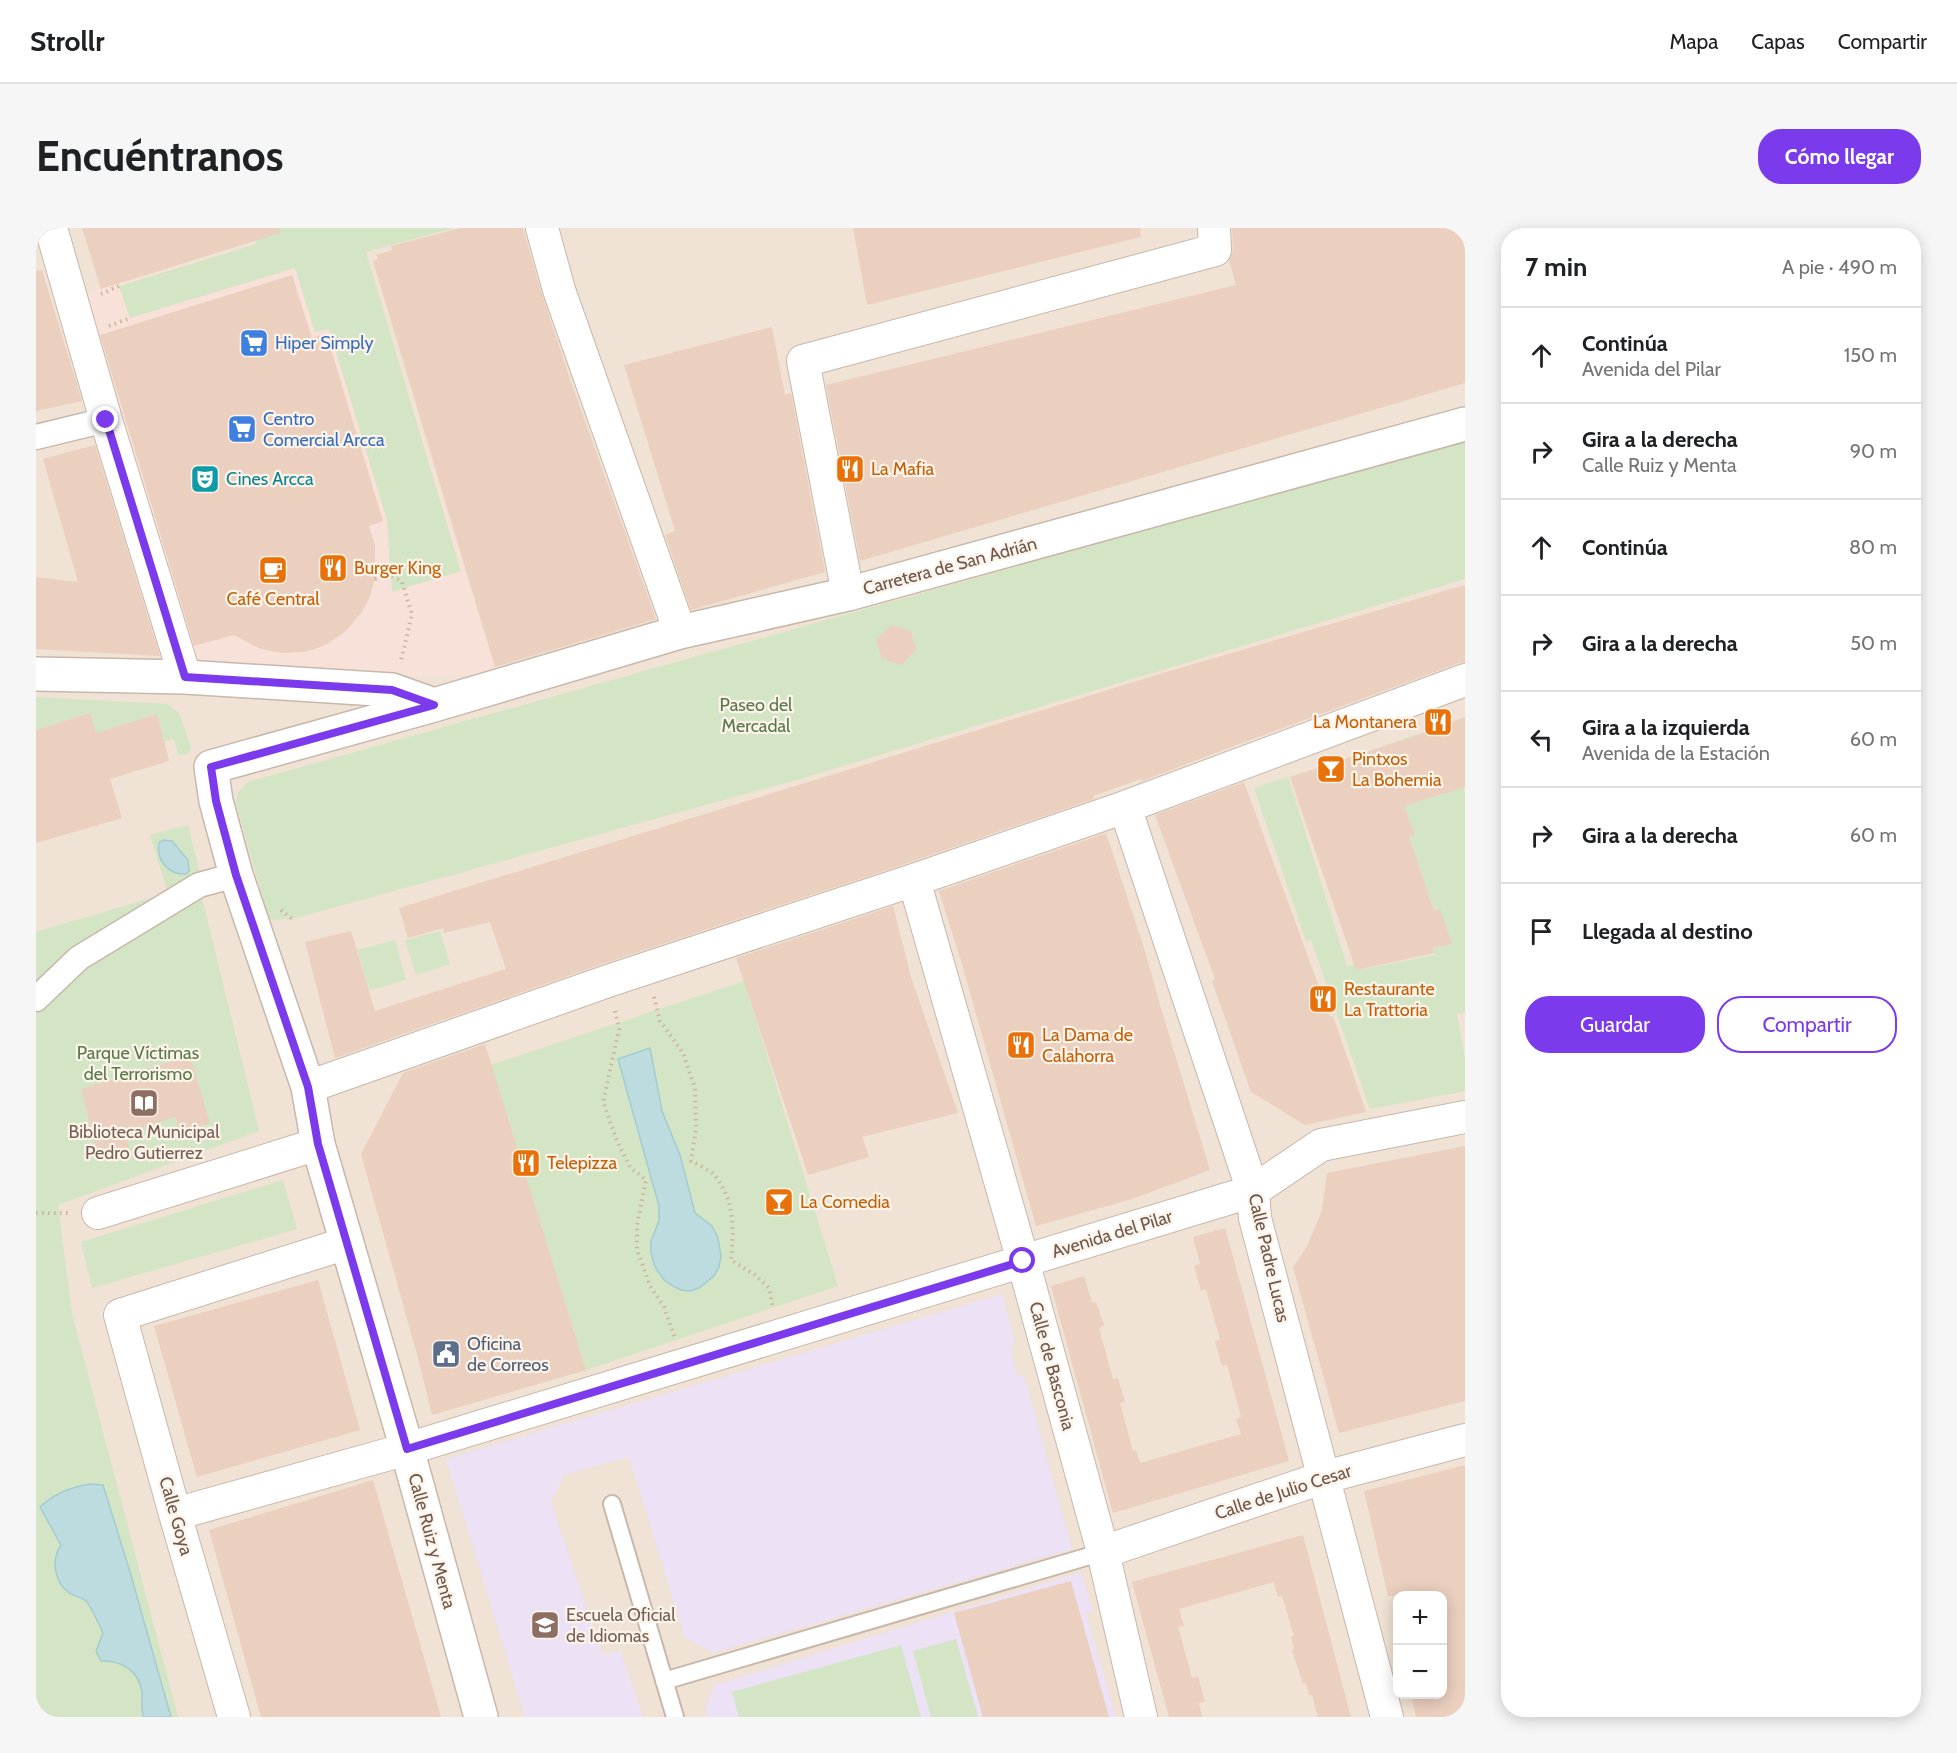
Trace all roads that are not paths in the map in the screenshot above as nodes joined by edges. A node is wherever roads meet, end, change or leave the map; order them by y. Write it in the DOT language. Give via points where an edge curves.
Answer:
graph roads {
  1 [pos="51,228"];
  2 [pos="542,228"];
  3 [pos="1214,228"];
  4 [pos="106,420"];
  5 [pos="1465,424"];
  6 [pos="36,438"];
  7 [pos="848,594"];
  8 [pos="680,632"];
  9 [pos="36,674"];
  10 [pos="185,677"];
  11 [pos="1465,680"];
  12 [pos="434,705"];
  13 [pos="1125,807"];
  14 [pos="236,875"];
  15 [pos="914,880"];
  16 [pos="36,999"];
  17 [pos="308,1087"];
  18 [pos="1465,1117"];
  19 [pos="318,1144"];
  20 [pos="1253,1191"];
  21 [pos="98,1213"];
  22 [pos="348,1243"];
  23 [pos="1023,1261"];
  24 [pos="1465,1440"];
  25 [pos="407,1449"];
  26 [pos="1325,1477"];
  27 [pos="612,1504"];
  28 [pos="175,1514"];
  29 [pos="1103,1552"];
  30 [pos="664,1681"];
  31 [pos="234,1717"];
  32 [pos="481,1717"];
  33 [pos="675,1717"];
  34 [pos="1141,1717"];
  35 [pos="1387,1717"];
  1 -- 4 [label="street"];
  2 -- 8 [label="street" via="559,290"];
  3 -- 7 [label="street" via="1215,250 803,361"];
  4 -- 6 [label="street"];
  4 -- 10 [label="street"];
  5 -- 7 [label="street, Carretera de San Adrián"];
  7 -- 8 [label="street, Carretera de San Adrián"];
  8 -- 12 [label="street, Carretera de San Adrián"];
  9 -- 10 [label="street"];
  10 -- 12 [label="street" via="392,690"];
  11 -- 13 [label="street"];
  12 -- 14 [label="street, Carretera de San Adrián" via="211,767"];
  13 -- 15 [label="street"];
  13 -- 20 [label="street, Calle Padre Lucas"];
  14 -- 16 [label="street" via="199,885 79,958"];
  14 -- 17 [label="street, Calle Ruiz y Menta"];
  15 -- 17 [label="street" via="608,981"];
  15 -- 23 [label="street, Calle de Basconia"];
  17 -- 19 [label="street, Calle Ruiz y Menta"];
  18 -- 20 [label="street, Avenida del Pilar" via="1321,1145"];
  19 -- 21 [label="street"];
  19 -- 22 [label="street, Calle Ruiz y Menta"];
  20 -- 23 [label="street, Avenida del Pilar"];
  20 -- 26 [label="street, Calle Padre Lucas" via="1255,1218"];
  22 -- 25 [label="street, Calle Ruiz y Menta"];
  22 -- 28 [label="street, Calle Goya" via="120,1315"];
  23 -- 25 [label="street, Avenida del Pilar"];
  23 -- 29 [label="street, Calle de Basconia"];
  24 -- 26 [label="street, Calle de Julio Cesar"];
  25 -- 28 [label="street, Avenida del Pilar"];
  25 -- 32 [label="street, Calle Ruiz y Menta"];
  26 -- 29 [label="street, Calle de Julio Cesar"];
  26 -- 35 [label="street, Calle Padre Lucas"];
  27 -- 30 [label="lane"];
  28 -- 31 [label="street, Calle Goya"];
  29 -- 30 [label="lane"];
  29 -- 34 [label="street, Calle de Basconia"];
  30 -- 33 [label="lane"];
}
